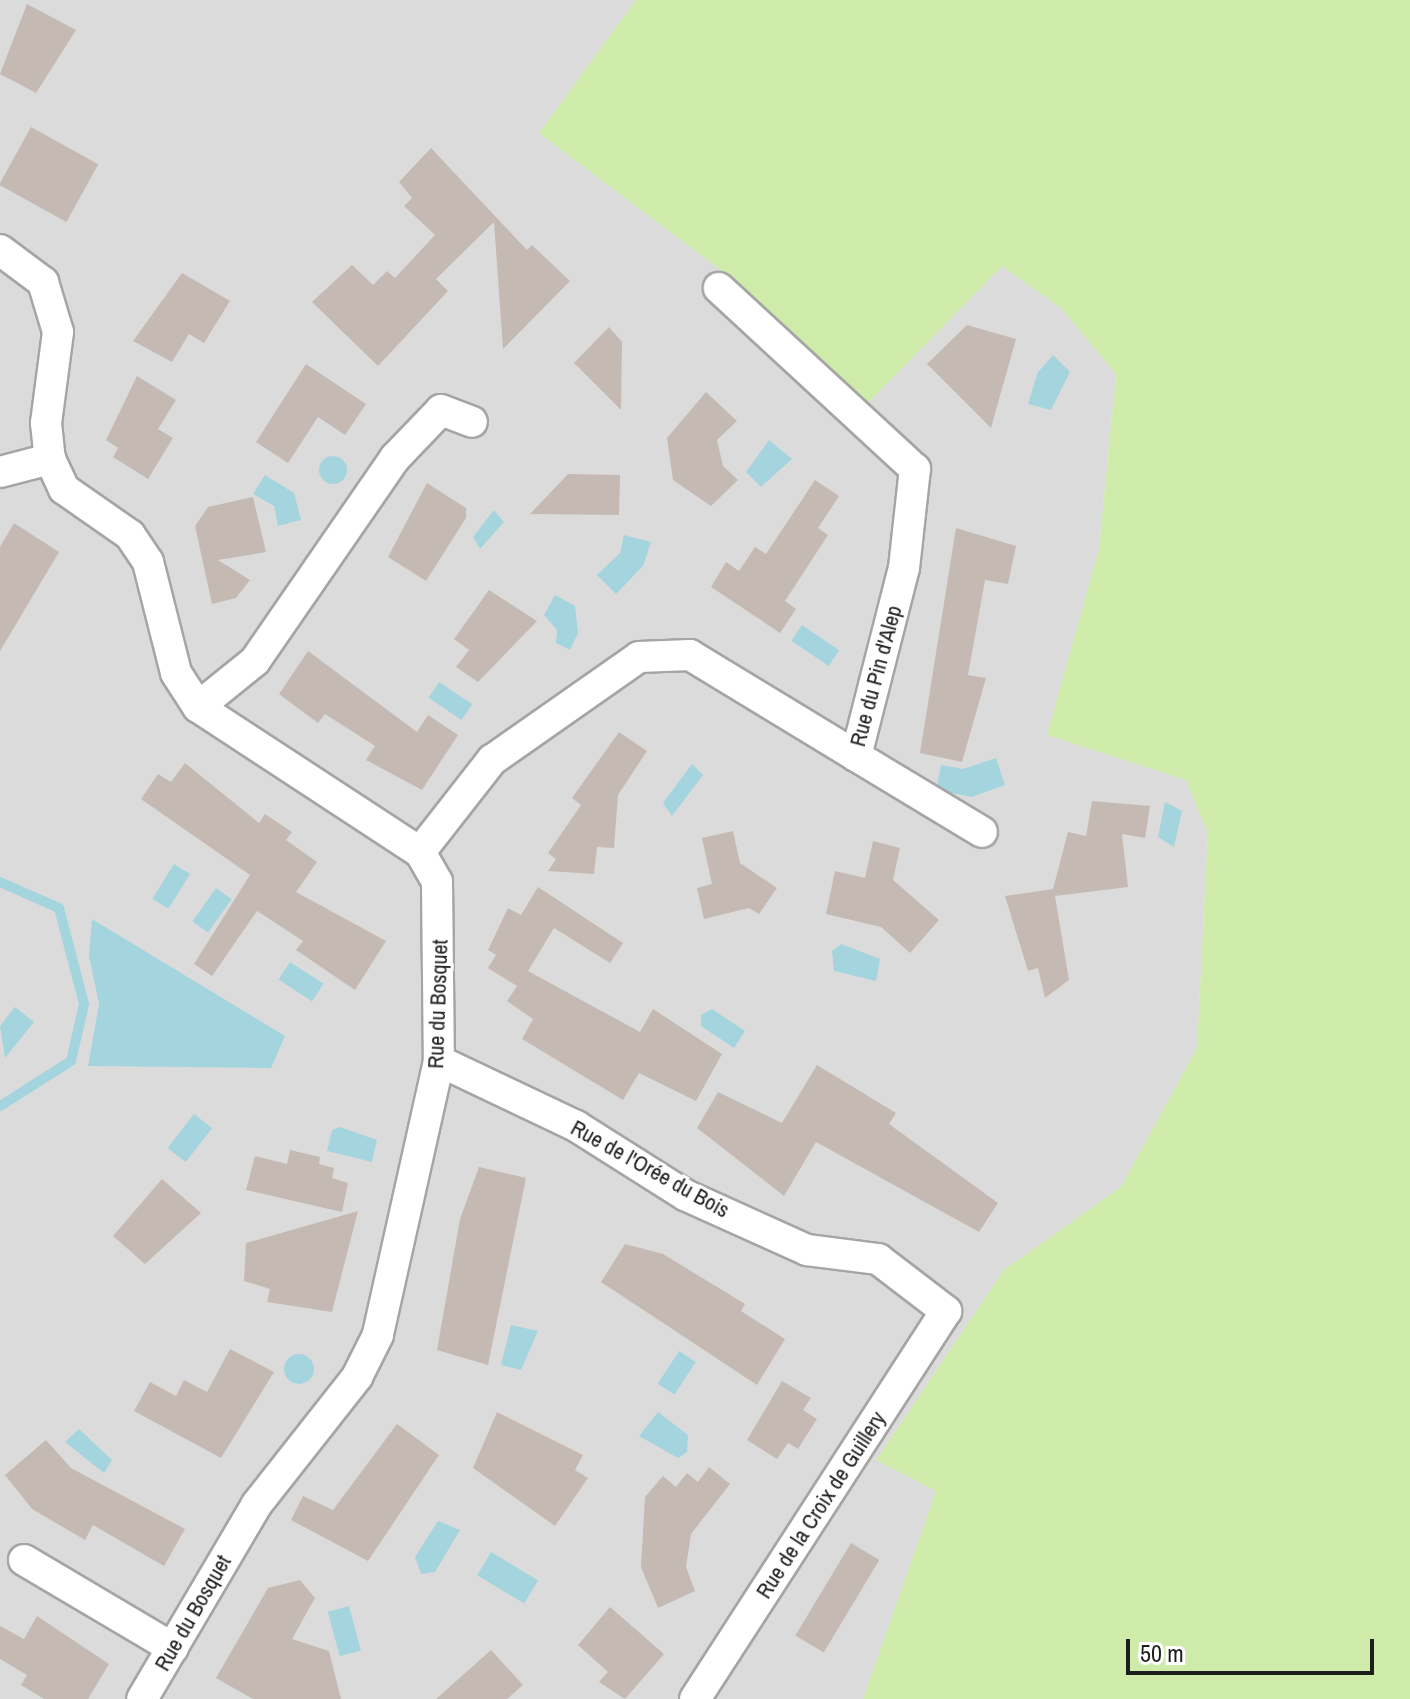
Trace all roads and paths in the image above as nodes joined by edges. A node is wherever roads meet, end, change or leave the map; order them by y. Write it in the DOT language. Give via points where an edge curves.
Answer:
graph roads {
  1 [pos="0,250"];
  2 [pos="719,288"];
  3 [pos="472,422"];
  4 [pos="50,459"];
  5 [pos="0,472"];
  6 [pos="198,707"];
  7 [pos="856,756"];
  8 [pos="982,832"];
  9 [pos="420,852"];
  10 [pos="439,1061"];
  11 [pos="946,1311"];
  12 [pos="24,1560"];
  13 [pos="173,1648"];
  14 [pos="142,1699"];
  15 [pos="695,1699"];
  1 -- 4 [label="street" via="43,282 58,332 46,423"];
  2 -- 7 [label="street, Rue du Pin d'Alep" via="915,469 904,568"];
  3 -- 6 [label="street" via="441,410 395,458 255,661"];
  4 -- 5 [label="street"];
  4 -- 6 [label="street" via="64,489 130,535 148,562 176,673"];
  6 -- 9 [label="street"];
  7 -- 8 [label="street"];
  7 -- 9 [label="street, Rue du Pin d'Alep" via="690,655 639,657 492,760"];
  9 -- 10 [label="street, Rue du Bosquet" via="437,882"];
  10 -- 11 [label="street, Rue de l'Orée du Bois" via="576,1126 685,1195 807,1250 878,1259"];
  10 -- 13 [label="street, Rue du Bosquet" via="378,1335 357,1377 257,1504"];
  11 -- 15 [label="street, Rue de la Croix de Guillery"];
  12 -- 13 [label="street"];
  13 -- 14 [label="street, Rue du Bosquet"];
}
